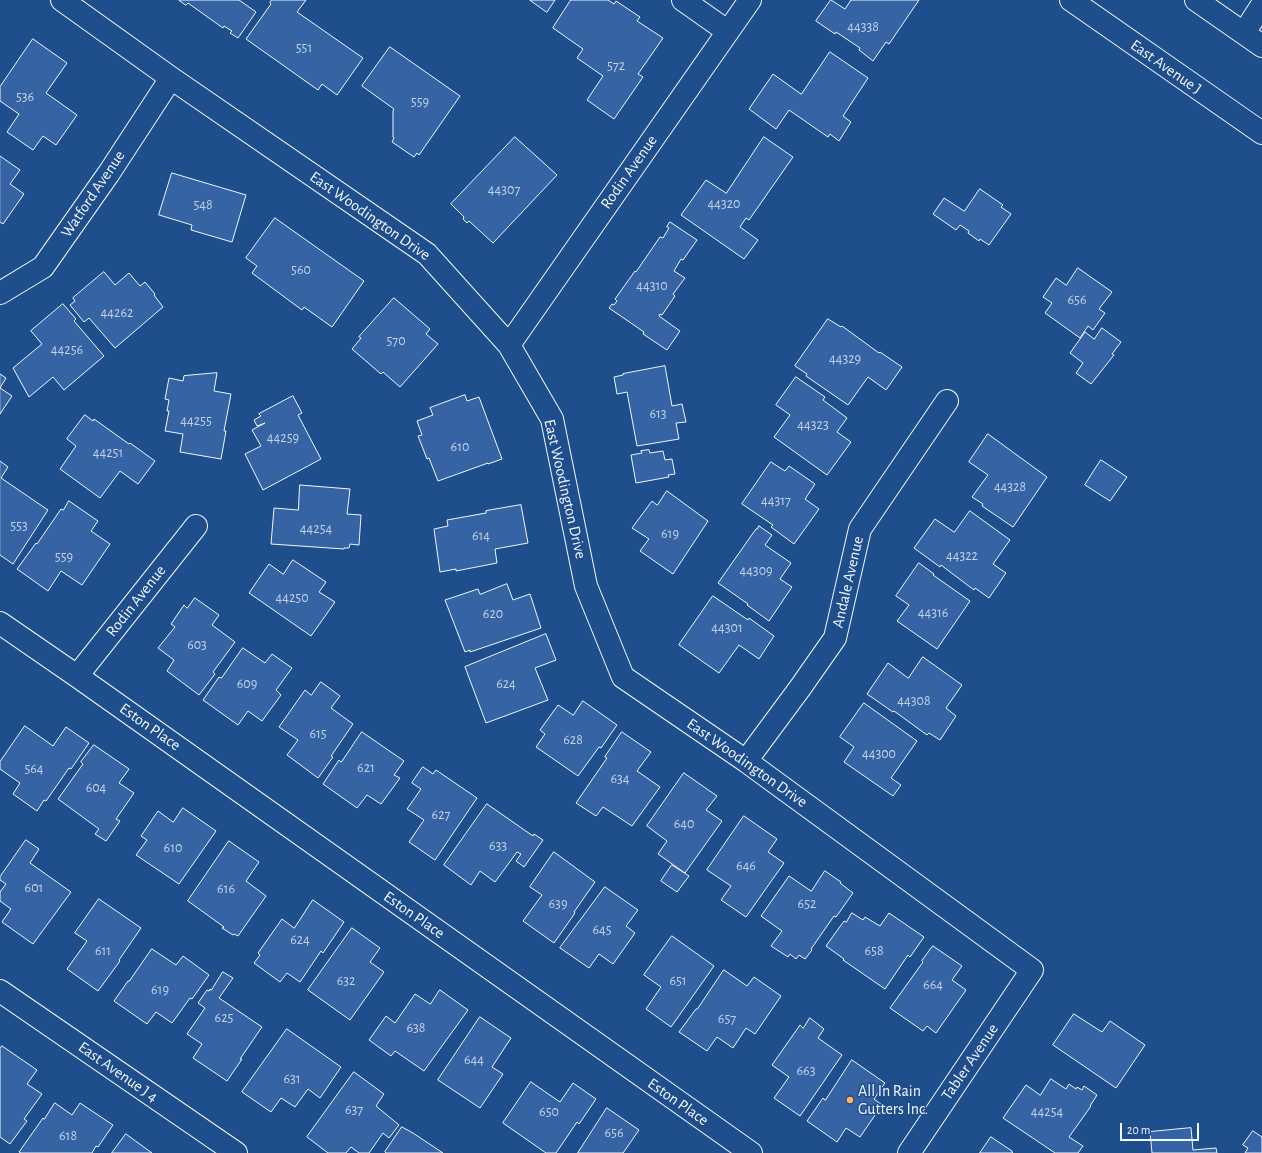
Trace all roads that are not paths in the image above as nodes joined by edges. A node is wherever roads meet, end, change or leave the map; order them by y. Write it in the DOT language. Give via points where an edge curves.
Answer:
graph roads {
  1 [pos="62,0"];
  2 [pos="683,0"];
  3 [pos="750,0"];
  4 [pos="1071,0"];
  5 [pos="1196,0"];
  6 [pos="1262,5"];
  7 [pos="727,31"];
  8 [pos="1244,33"];
  9 [pos="1262,46"];
  10 [pos="171,78"];
  11 [pos="1262,133"];
  12 [pos="0,293"];
  13 [pos="509,345"];
  14 [pos="947,401"];
  15 [pos="196,526"];
  16 [pos="0,623"];
  17 [pos="77,676"];
  18 [pos="746,761"];
  19 [pos="1032,970"];
  20 [pos="0,991"];
  21 [pos="236,1153"];
  22 [pos="751,1153"];
  23 [pos="909,1153"];
  1 -- 10 [label="street, East Woodington Drive"];
  2 -- 7 [label="street"];
  3 -- 7 [label="street, Rodin Avenue"];
  4 -- 11 [label="street, East Avenue J"];
  5 -- 8 [label="street"];
  6 -- 8 [label="street"];
  7 -- 13 [label="street, Rodin Avenue"];
  8 -- 9 [label="street"];
  10 -- 12 [label="street, Watford Avenue" via="43,268"];
  10 -- 13 [label="street, East Woodington Drive" via="427,254"];
  13 -- 18 [label="street, East Woodington Drive" via="552,420 586,586 623,677"];
  14 -- 18 [label="street, Andale Avenue" via="860,529 834,638"];
  15 -- 17 [label="street, Rodin Avenue"];
  16 -- 17 [label="street"];
  17 -- 22 [label="street, Eston Place"];
  18 -- 19 [label="street, East Woodington Drive"];
  19 -- 23 [label="street, Tabler Avenue"];
  20 -- 21 [label="street, East Avenue J 4"];
}
